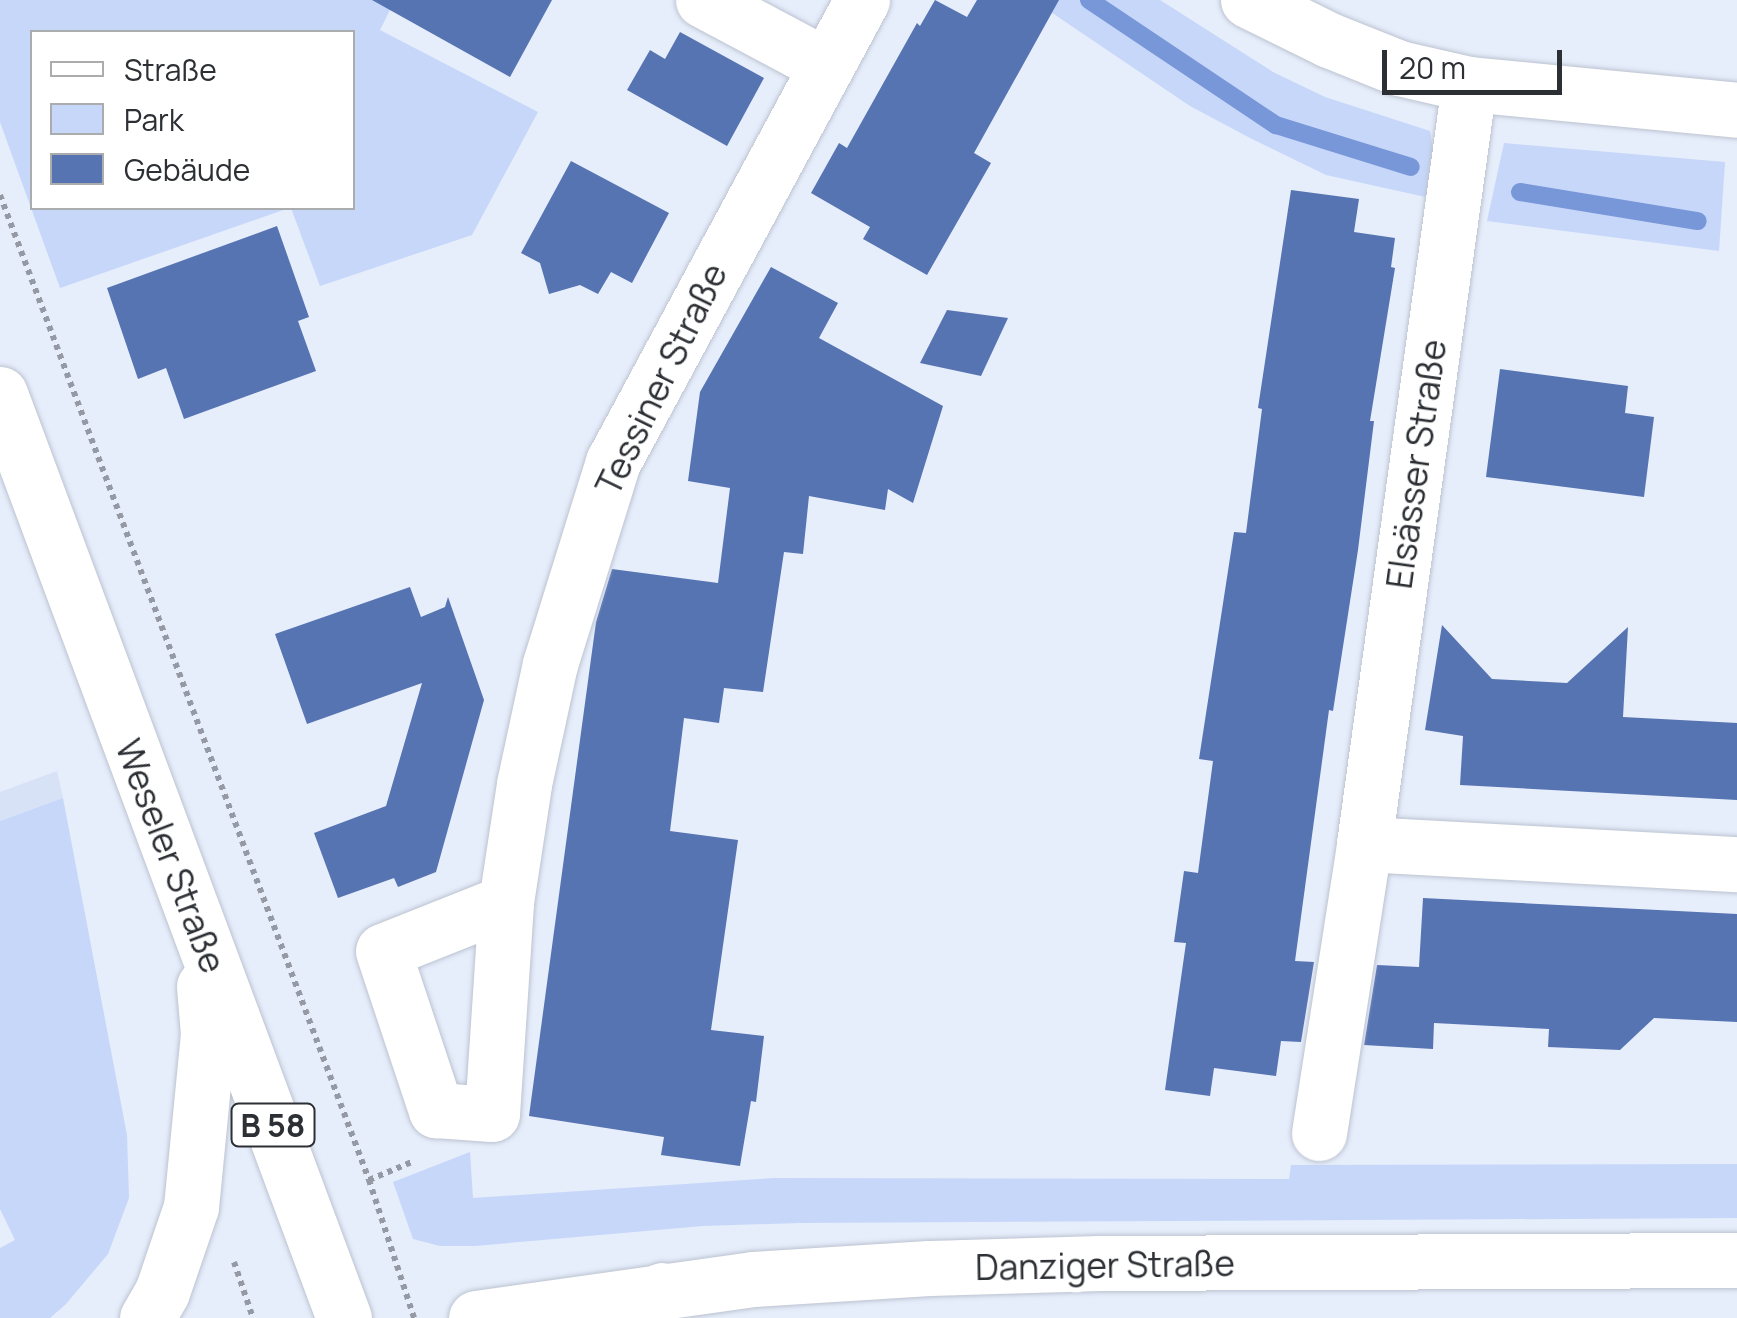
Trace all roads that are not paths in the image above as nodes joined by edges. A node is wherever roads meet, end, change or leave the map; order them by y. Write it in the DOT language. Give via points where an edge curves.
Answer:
graph roads {
  1 [pos="703,0"];
  2 [pos="862,0"];
  3 [pos="1248,0"];
  4 [pos="824,65"];
  5 [pos="1469,84"];
  6 [pos="1737,110"];
  7 [pos="0,394"];
  8 [pos="1364,844"];
  9 [pos="1737,864"];
  10 [pos="506,902"];
  11 [pos="200,933"];
  12 [pos="1318,1133"];
  13 [pos="1737,1260"];
  14 [pos="643,1304"];
  15 [pos="146,1318"];
  16 [pos="344,1318"];
  17 [pos="476,1318"];
  1 -- 4 [label="street"];
  2 -- 4 [label="street, Tessiner Straße"];
  3 -- 5 [label="street" via="1399,68"];
  4 -- 10 [label="street, Tessiner Straße" via="613,462 550,664"];
  5 -- 6 [label="street"];
  5 -- 8 [label="street, Elsässer Straße"];
  7 -- 11 [label="street, Weseler Straße / B 58"];
  8 -- 9 [label="street"];
  8 -- 12 [label="street, Elsässer Straße"];
  11 -- 15 [label="street" via="208,1034 191,1206 162,1292"];
  11 -- 16 [label="street, Weseler Straße / B 58"];
  13 -- 14 [label="street, Danziger Straße" via="1100,1263 890,1271"];
  14 -- 17 [label="street, Danziger Straße"];
}
